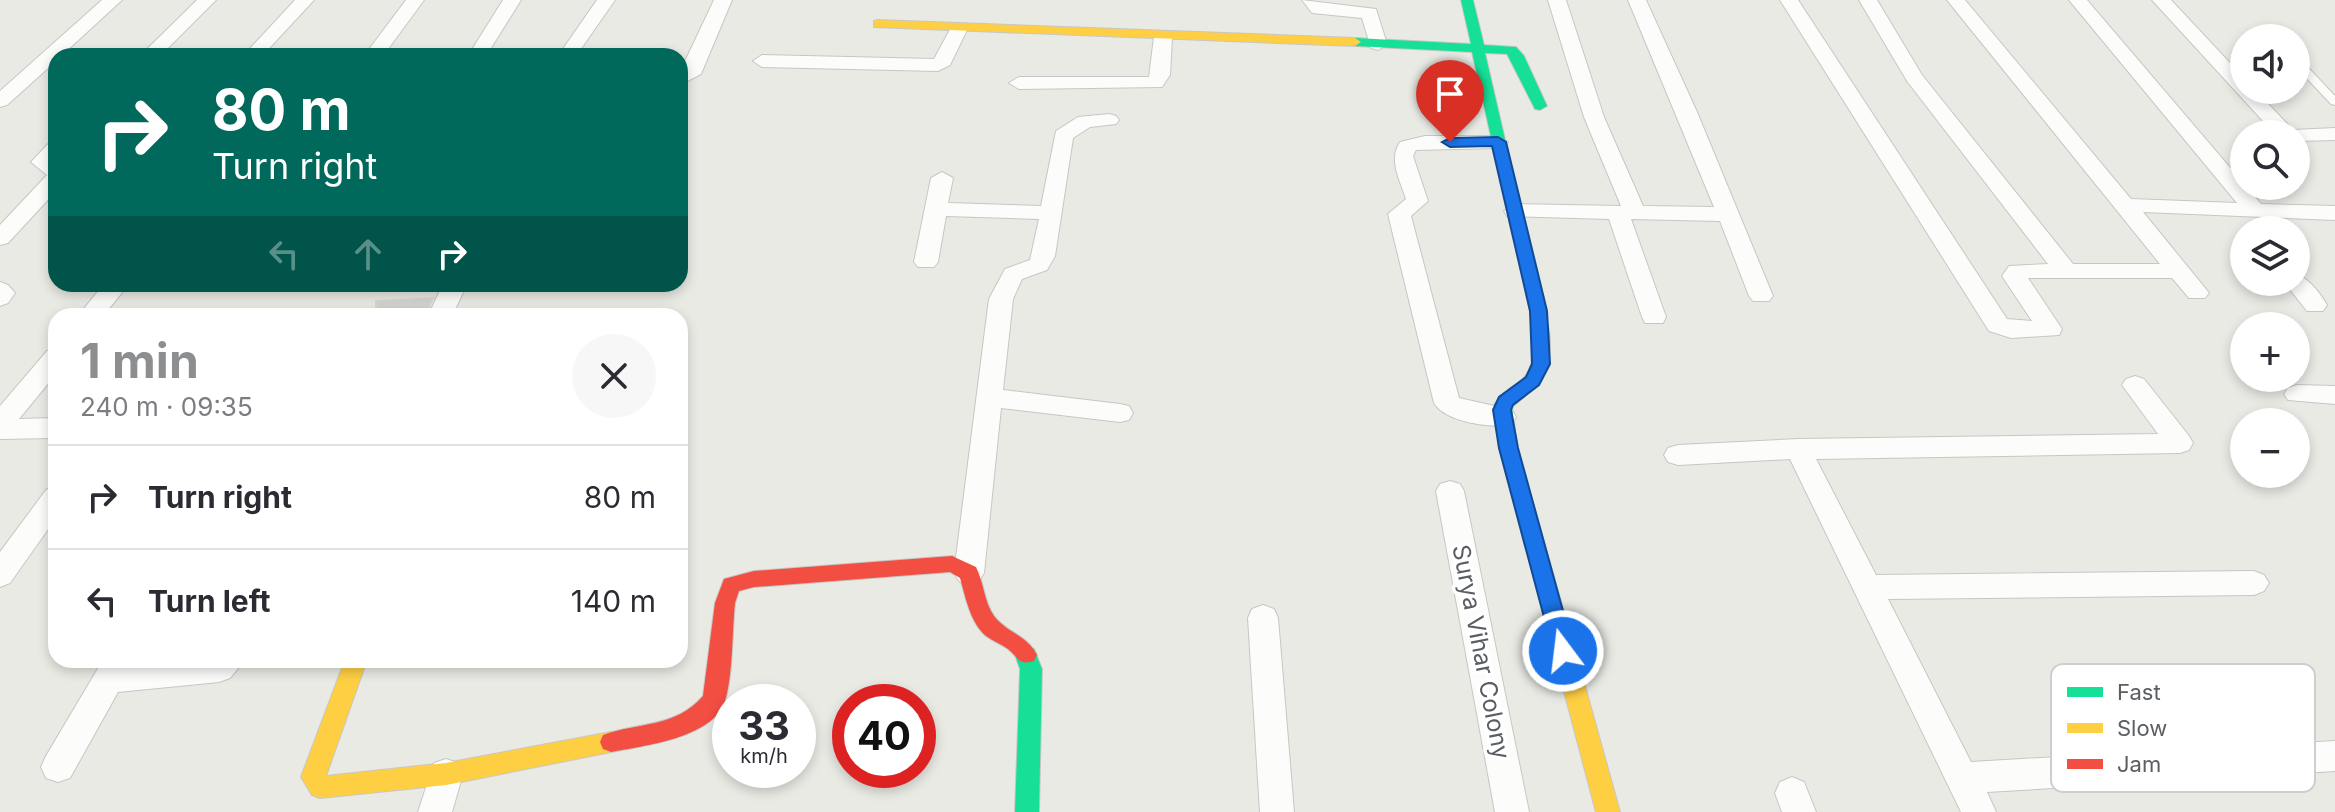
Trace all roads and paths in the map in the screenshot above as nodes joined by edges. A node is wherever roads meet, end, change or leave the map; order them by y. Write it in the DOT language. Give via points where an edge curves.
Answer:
graph roads {
  1 [pos="113,0"];
  2 [pos="207,0"];
  3 [pos="305,0"];
  4 [pos="415,0"];
  5 [pos="512,0"];
  6 [pos="606,0"];
  7 [pos="723,0"];
  8 [pos="1311,0"];
  9 [pos="1467,0"];
  10 [pos="1557,0"];
  11 [pos="1637,0"];
  12 [pos="1789,0"];
  13 [pos="1868,0"];
  14 [pos="1956,0"];
  15 [pos="2078,0"];
  16 [pos="2161,0"];
  17 [pos="878,24"];
  18 [pos="959,28"];
  19 [pos="1163,37"];
  20 [pos="1378,44"];
  21 [pos="1477,47"];
  22 [pos="59,48"];
  23 [pos="157,48"];
  24 [pos="260,48"];
  25 [pos="379,48"];
  26 [pos="482,48"];
  27 [pos="573,48"];
  28 [pos="48,58"];
  29 [pos="762,61"];
  30 [pos="688,75"];
  31 [pos="2230,75"];
  32 [pos="0,76"];
  33 [pos="2310,76"];
  34 [pos="27,77"];
  35 [pos="1019,83"];
  36 [pos="0,101"];
  37 [pos="2335,102"];
  38 [pos="2257,104"];
  39 [pos="1540,106"];
  40 [pos="1109,120"];
  41 [pos="2273,120"];
  42 [pos="2310,135"];
  43 [pos="2334,136"];
  44 [pos="1498,142"];
  45 [pos="942,178"];
  46 [pos="48,186"];
  47 [pos="2123,205"];
  48 [pos="936,209"];
  49 [pos="1515,211"];
  50 [pos="1050,213"];
  51 [pos="1626,213"];
  52 [pos="2335,213"];
  53 [pos="1728,214"];
  54 [pos="2247,216"];
  55 [pos="1,235"];
  56 [pos="926,262"];
  57 [pos="2066,271"];
  58 [pos="2180,271"];
  59 [pos="0,290"];
  60 [pos="110,292"];
  61 [pos="2197,293"];
  62 [pos="1761,296"];
  63 [pos="2308,296"];
  64 [pos="0,298"];
  65 [pos="2315,305"];
  66 [pos="97,308"];
  67 [pos="1654,317"];
  68 [pos="48,367"];
  69 [pos="2135,385"];
  70 [pos="2297,394"];
  71 [pos="2335,395"];
  72 [pos="988,399"];
  73 [pos="1120,413"];
  74 [pos="1503,417"];
  75 [pos="0,426"];
  76 [pos="48,428"];
  77 [pos="1798,449"];
  78 [pos="1678,455"];
  79 [pos="1450,491"];
  80 [pos="48,508"];
  81 [pos="969,573"];
  82 [pos="0,575"];
  83 [pos="2254,583"];
  84 [pos="1867,587"];
  85 [pos="1263,618"];
  86 [pos="218,668"];
  87 [pos="353,668"];
  88 [pos="114,670"];
  89 [pos="2335,756"];
  90 [pos="2315,757"];
  91 [pos="58,767"];
  92 [pos="2051,773"];
  93 [pos="446,774"];
  94 [pos="1961,778"];
  95 [pos="435,812"];
  96 [pos="1027,812"];
  97 [pos="1277,812"];
  98 [pos="1512,812"];
  99 [pos="1608,812"];
  100 [pos="1979,812"];
  1 -- 22 [label="street"];
  2 -- 23 [label="street"];
  3 -- 24 [label="street"];
  4 -- 25 [label="street"];
  5 -- 26 [label="street"];
  6 -- 27 [label="street"];
  7 -- 30 [label="street"];
  8 -- 20 [label="street" via="1318,9 1370,13"];
  9 -- 21 [label="street"];
  10 -- 51 [label="street"];
  11 -- 53 [label="street"];
  12 -- 57 [label="street" via="1995,322 2011,330 2050,329 2014,274"];
  13 -- 57 [label="street" via="1914,77"];
  14 -- 47 [label="street"];
  15 -- 54 [label="street"];
  16 -- 31 [label="street"];
  17 -- 18 [label="street"];
  18 -- 19 [label="street"];
  18 -- 29 [label="street" via="943,61 935,65"];
  19 -- 20 [label="street"];
  19 -- 35 [label="street" via="1155,83"];
  20 -- 21 [label="street"];
  21 -- 39 [label="street" via="1514,52"];
  21 -- 44 [label="street"];
  28 -- 34 [label="street"];
  32 -- 34 [label="street"];
  33 -- 37 [label="lane"];
  34 -- 36 [label="street"];
  38 -- 41 [label="street"];
  40 -- 50 [label="street" via="1085,121 1063,135"];
  42 -- 43 [label="street"];
  44 -- 49 [label="street"];
  44 -- 74 [label="street" via="1407,146 1403,156 1417,201 1399,214 1447,403"];
  45 -- 48 [label="street"];
  46 -- 55 [label="street"];
  47 -- 54 [label="street"];
  47 -- 58 [label="street"];
  48 -- 50 [label="street"];
  48 -- 56 [label="street"];
  49 -- 51 [label="street"];
  49 -- 74 [label="street" via="1538,311 1541,364 1532,381 1506,401"];
  50 -- 72 [label="street" via="1039,265 1013,274 1001,299"];
  51 -- 53 [label="street"];
  51 -- 67 [label="street"];
  52 -- 54 [label="street"];
  53 -- 62 [label="street"];
  57 -- 58 [label="street"];
  58 -- 61 [label="street"];
  59 -- 64 [label="street"];
  60 -- 66 [label="street"];
  63 -- 65 [label="street"];
  68 -- 75 [label="street"];
  69 -- 77 [label="street" via="2180,443"];
  70 -- 71 [label="street"];
  72 -- 73 [label="street"];
  72 -- 81 [label="street"];
  74 -- 99 [label="street"];
  75 -- 76 [label="street"];
  77 -- 78 [label="street"];
  77 -- 84 [label="street"];
  79 -- 98 [label="street, Surya Vihar Colony"];
  80 -- 82 [label="street"];
  81 -- 93 [label="street" via="952,564 933,564 739,581 727,592 714,700 694,722"];
  81 -- 96 [label="street" via="984,619 1022,644 1028,654"];
  83 -- 84 [label="street"];
  84 -- 94 [label="street"];
  85 -- 97 [label="street"];
  86 -- 88 [label="street"];
  87 -- 93 [label="street" via="314,783 332,787"];
  88 -- 91 [label="street"];
  89 -- 90 [label="street"];
  92 -- 94 [label="street"];
  93 -- 95 [label="street"];
  94 -- 100 [label="street"];
}
